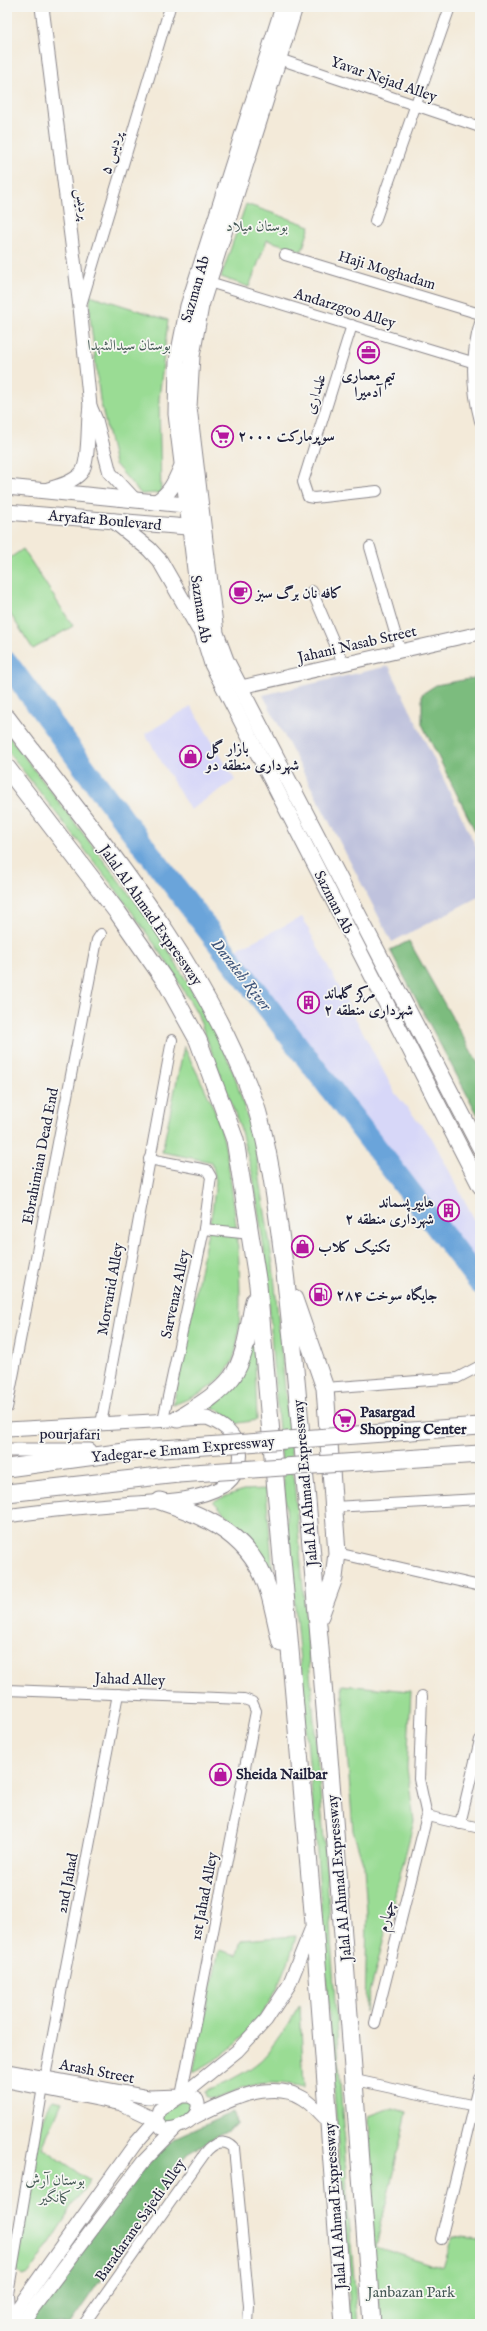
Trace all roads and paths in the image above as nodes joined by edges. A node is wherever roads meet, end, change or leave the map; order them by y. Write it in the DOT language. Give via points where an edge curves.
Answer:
graph roads {
  1 [pos="42,7"];
  2 [pos="170,7"];
  3 [pos="283,7"];
  4 [pos="296,7"];
  5 [pos="450,7"];
  6 [pos="279,59"];
  7 [pos="414,104"];
  8 [pos="480,127"];
  9 [pos="375,221"];
  10 [pos="285,255"];
  11 [pos="209,282"];
  12 [pos="80,307"];
  13 [pos="480,314"];
  14 [pos="480,323"];
  15 [pos="352,325"];
  16 [pos="472,362"];
  17 [pos="90,406"];
  18 [pos="480,421"];
  19 [pos="182,467"];
  20 [pos="7,487"];
  21 [pos="43,491"];
  22 [pos="377,492"];
  23 [pos="135,500"];
  24 [pos="156,502"];
  25 [pos="193,506"];
  26 [pos="7,512"];
  27 [pos="114,521"];
  28 [pos="197,528"];
  29 [pos="370,547"];
  30 [pos="312,591"];
  31 [pos="480,633"];
  32 [pos="202,635"];
  33 [pos="400,650"];
  34 [pos="343,663"];
  35 [pos="241,687"];
  36 [pos="225,690"];
  37 [pos="7,718"];
  38 [pos="7,768"];
  39 [pos="101,934"];
  40 [pos="172,1040"];
  41 [pos="480,1148"];
  42 [pos="149,1159"];
  43 [pos="480,1186"];
  44 [pos="204,1229"];
  45 [pos="251,1234"];
  46 [pos="286,1275"];
  47 [pos="258,1285"];
  48 [pos="480,1366"];
  49 [pos="325,1388"];
  50 [pos="7,1408"];
  51 [pos="171,1420"];
  52 [pos="101,1424"];
  53 [pos="480,1426"];
  54 [pos="7,1429"];
  55 [pos="7,1450"];
  56 [pos="132,1451"];
  57 [pos="480,1454"];
  58 [pos="7,1468"];
  59 [pos="7,1493"];
  60 [pos="480,1499"];
  61 [pos="160,1501"];
  62 [pos="333,1507"];
  63 [pos="7,1516"];
  64 [pos="337,1553"];
  65 [pos="480,1586"];
  66 [pos="318,1620"];
  67 [pos="7,1690"];
  68 [pos="118,1694"];
  69 [pos="294,1696"];
  70 [pos="422,1696"];
  71 [pos="252,1702"];
  72 [pos="480,1740"];
  73 [pos="427,1816"];
  74 [pos="460,1824"];
  75 [pos="480,1828"];
  76 [pos="314,1923"];
  77 [pos="375,2023"];
  78 [pos="7,2071"];
  79 [pos="480,2079"];
  80 [pos="7,2080"];
  81 [pos="355,2080"];
  82 [pos="44,2083"];
  83 [pos="181,2096"];
  84 [pos="476,2106"];
  85 [pos="191,2119"];
  86 [pos="156,2120"];
  87 [pos="328,2121"];
  88 [pos="176,2128"];
  89 [pos="441,2239"];
  90 [pos="16,2321"];
  91 [pos="84,2324"];
  92 [pos="248,2324"];
  93 [pos="344,2324"];
  94 [pos="372,2324"];
  1 -- 12 [label="street, پردیس"];
  2 -- 12 [label="street, پردیس ۵"];
  3 -- 19 [label="main road, Sazman Ab" via="188,306 177,361 176,414"];
  4 -- 6 [label="main road, Sazman Ab"];
  5 -- 7 [label="street"];
  6 -- 7 [label="street, Yavar Nejad Alley"];
  6 -- 11 [label="main road, Sazman Ab"];
  7 -- 8 [label="street, Yavar Nejad Alley"];
  7 -- 9 [label="street"];
  10 -- 13 [label="street, Haji Moghadam"];
  11 -- 15 [label="street, Andarzgoo Alley"];
  11 -- 25 [label="main road, Sazman Ab" via="201,306 192,356 189,407"];
  12 -- 17 [label="street, پردیس"];
  14 -- 16 [label="street"];
  15 -- 16 [label="street, Andarzgoo Alley"];
  15 -- 22 [label="street, علمداری" via="303,482 308,497 314,498"];
  16 -- 18 [label="street" via="473,385"];
  17 -- 21 [label="street" via="85,465 82,472 68,482"];
  17 -- 23 [label="street" via="110,473"];
  19 -- 24 [label="main road" via="173,486"];
  19 -- 25 [label="main road, Sazman Ab"];
  20 -- 21 [label="main road, Aryafar Boulevard"];
  21 -- 23 [label="main road, Aryafar Boulevard"];
  23 -- 24 [label="main road, Aryafar Boulevard"];
  24 -- 25 [label="main road, Aryafar Boulevard"];
  25 -- 28 [label="main road, Sazman Ab"];
  26 -- 27 [label="main road, Aryafar Boulevard"];
  27 -- 28 [label="main road, Aryafar Boulevard"];
  27 -- 32 [label="main road" via="160,561"];
  28 -- 32 [label="main road, Sazman Ab"];
  28 -- 35 [label="main road, Sazman Ab" via="216,632 226,660"];
  29 -- 33 [label="street"];
  30 -- 34 [label="street"];
  31 -- 33 [label="street, Jahani Nasab Street"];
  32 -- 36 [label="main road, Sazman Ab"];
  33 -- 34 [label="street, Jahani Nasab Street"];
  34 -- 35 [label="street, Jahani Nasab Street"];
  35 -- 36 [label="main road"];
  35 -- 41 [label="main road, Sazman Ab"];
  36 -- 43 [label="main road, Sazman Ab"];
  37 -- 46 [label="highway, Jalal Al Ahmad Expressway" via="141,896 190,967 224,1028 256,1106 274,1188"];
  38 -- 45 [label="highway, Jalal Al Ahmad Expressway" via="118,913 166,982 198,1040 235,1140"];
  39 -- 50 [label="street, Ebrahimian Dead End" via="97,940"];
  40 -- 42 [label="street, Morvarid Alley"];
  42 -- 44 [label="street, Sarvenaz Alley" via="210,1172"];
  42 -- 52 [label="street, Morvarid Alley"];
  44 -- 45 [label="street"];
  44 -- 51 [label="street, Sarvenaz Alley"];
  45 -- 47 [label="highway, Jalal Al Ahmad Expressway"];
  46 -- 49 [label="highway"];
  46 -- 66 [label="highway, Jalal Al Ahmad Expressway"];
  47 -- 51 [label="highway" via="241,1357 232,1377 209,1399"];
  47 -- 69 [label="highway, Jalal Al Ahmad Expressway"];
  48 -- 49 [label="street" via="457,1378"];
  49 -- 62 [label="highway"];
  51 -- 52 [label="street"];
  51 -- 61 [label="street" via="207,1418 222,1424 232,1433 239,1447 240,1464 232,1478 214,1490 193,1497"];
  52 -- 54 [label="street"];
  53 -- 56 [label="highway, Yadegar-e Emam Expressway, bridge"];
  55 -- 56 [label="street, pourjafari"];
  56 -- 58 [label="highway, Yadegar-e Emam Expressway"];
  57 -- 59 [label="highway, Yadegar-e Emam Expressway, bridge" via="178,1474"];
  60 -- 62 [label="street"];
  61 -- 63 [label="street"];
  61 -- 69 [label="highway" via="192,1511 216,1524 241,1544 253,1558 269,1591"];
  62 -- 64 [label="highway"];
  64 -- 65 [label="street"];
  64 -- 66 [label="highway" via="334,1578"];
  66 -- 81 [label="highway, Jalal Al Ahmad Expressway"];
  67 -- 68 [label="street, Jahad Alley"];
  68 -- 71 [label="street, Jahad Alley" via="244,1699"];
  68 -- 82 [label="street, 2nd Jahad"];
  69 -- 76 [label="highway, Jalal Al Ahmad Expressway"];
  70 -- 73 [label="street" via="419,1779"];
  71 -- 83 [label="street, 1st Jahad Alley" via="256,1711"];
  72 -- 74 [label="street"];
  73 -- 74 [label="street"];
  73 -- 77 [label="street, چهارم"];
  74 -- 75 [label="street"];
  76 -- 83 [label="street" via="289,1986 266,2020 237,2051"];
  76 -- 87 [label="highway, Jalal Al Ahmad Expressway"];
  78 -- 82 [label="street, Arash Street"];
  79 -- 84 [label="street"];
  80 -- 82 [label="street, Arash Street"];
  81 -- 84 [label="street"];
  81 -- 94 [label="highway, Jalal Al Ahmad Expressway"];
  82 -- 83 [label="street, Arash Street" via="148,2097"];
  82 -- 86 [label="street, Arash Street" via="122,2104"];
  82 -- 90 [label="street, 2nd Jahad" via="8,2294 9,2309"];
  83 -- 85 [label="street" via="190,2096 197,2100 199,2108"];
  83 -- 86 [label="street" via="159,2110"];
  84 -- 89 [label="street"];
  85 -- 87 [label="street" via="228,2101 275,2091 304,2098"];
  85 -- 88 [label="street"];
  86 -- 88 [label="street, Arash Street" via="162,2128"];
  86 -- 90 [label="street" via="135,2144"];
  87 -- 93 [label="highway, Jalal Al Ahmad Expressway"];
  88 -- 90 [label="street" via="143,2162"];
  91 -- 92 [label="street, Baradarane Sajedi Alley" via="206,2153 215,2144 226,2143 234,2148 250,2306"];
}
